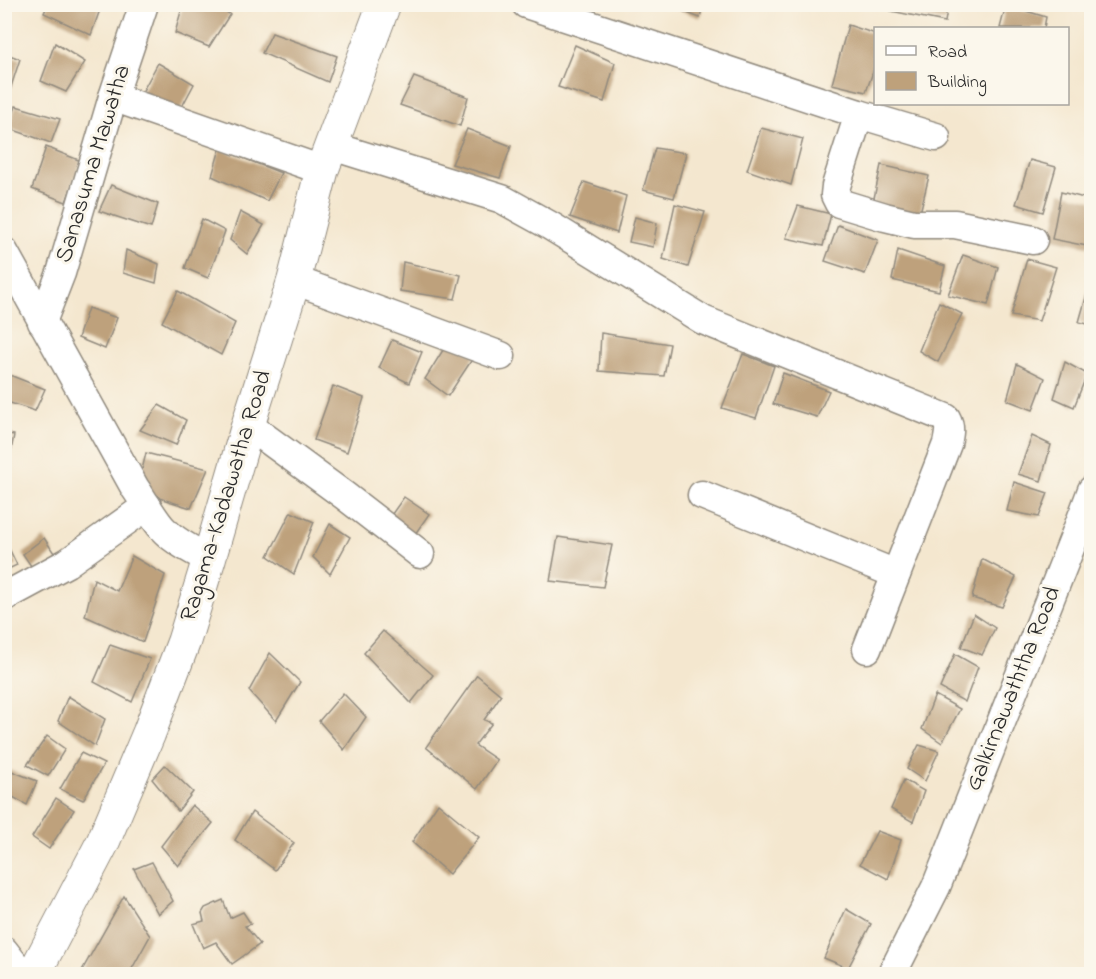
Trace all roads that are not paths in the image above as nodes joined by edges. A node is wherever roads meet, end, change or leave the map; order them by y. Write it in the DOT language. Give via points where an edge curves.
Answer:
graph roads {
  1 [pos="144,4"];
  2 [pos="384,4"];
  3 [pos="526,4"];
  4 [pos="113,97"];
  5 [pos="859,114"];
  6 [pos="936,137"];
  7 [pos="327,158"];
  8 [pos="1033,240"];
  9 [pos="4,252"];
  10 [pos="294,280"];
  11 [pos="42,322"];
  12 [pos="501,356"];
  13 [pos="248,425"];
  14 [pos="1092,490"];
  15 [pos="702,495"];
  16 [pos="147,506"];
  17 [pos="420,554"];
  18 [pos="209,559"];
  19 [pos="896,574"];
  20 [pos="4,597"];
  21 [pos="867,649"];
  22 [pos="936,888"];
  23 [pos="4,951"];
  24 [pos="22,975"];
  25 [pos="34,975"];
  26 [pos="892,975"];
  27 [pos="914,975"];
  1 -- 4 [label="street, Sanasuma Mawatha"];
  2 -- 7 [label="main road, Ragama-Kadawatha Road"];
  3 -- 5 [label="street"];
  4 -- 7 [label="street"];
  4 -- 11 [label="street, Sanasuma Mawatha" via="61,273"];
  5 -- 6 [label="street"];
  5 -- 8 [label="street" via="836,186 839,203 914,224 954,224"];
  7 -- 10 [label="main road, Ragama-Kadawatha Road"];
  7 -- 19 [label="street" via="448,181 502,199 703,320 946,418 950,424 947,444"];
  9 -- 11 [label="street"];
  10 -- 12 [label="street"];
  10 -- 13 [label="main road, Ragama-Kadawatha Road"];
  11 -- 16 [label="street"];
  13 -- 17 [label="street"];
  13 -- 18 [label="main road, Ragama-Kadawatha Road"];
  14 -- 22 [label="street, Galkirnawaththa Road"];
  15 -- 19 [label="street"];
  16 -- 18 [label="street" via="164,531"];
  16 -- 20 [label="street" via="67,563"];
  18 -- 25 [label="main road, Ragama-Kadawatha Road" via="184,641 149,733 103,842"];
  19 -- 21 [label="street"];
  22 -- 26 [label="street, Galkirnawaththa Road"];
  22 -- 27 [label="street, Galkirnawaththa Road"];
  23 -- 24 [label="street"];
}
